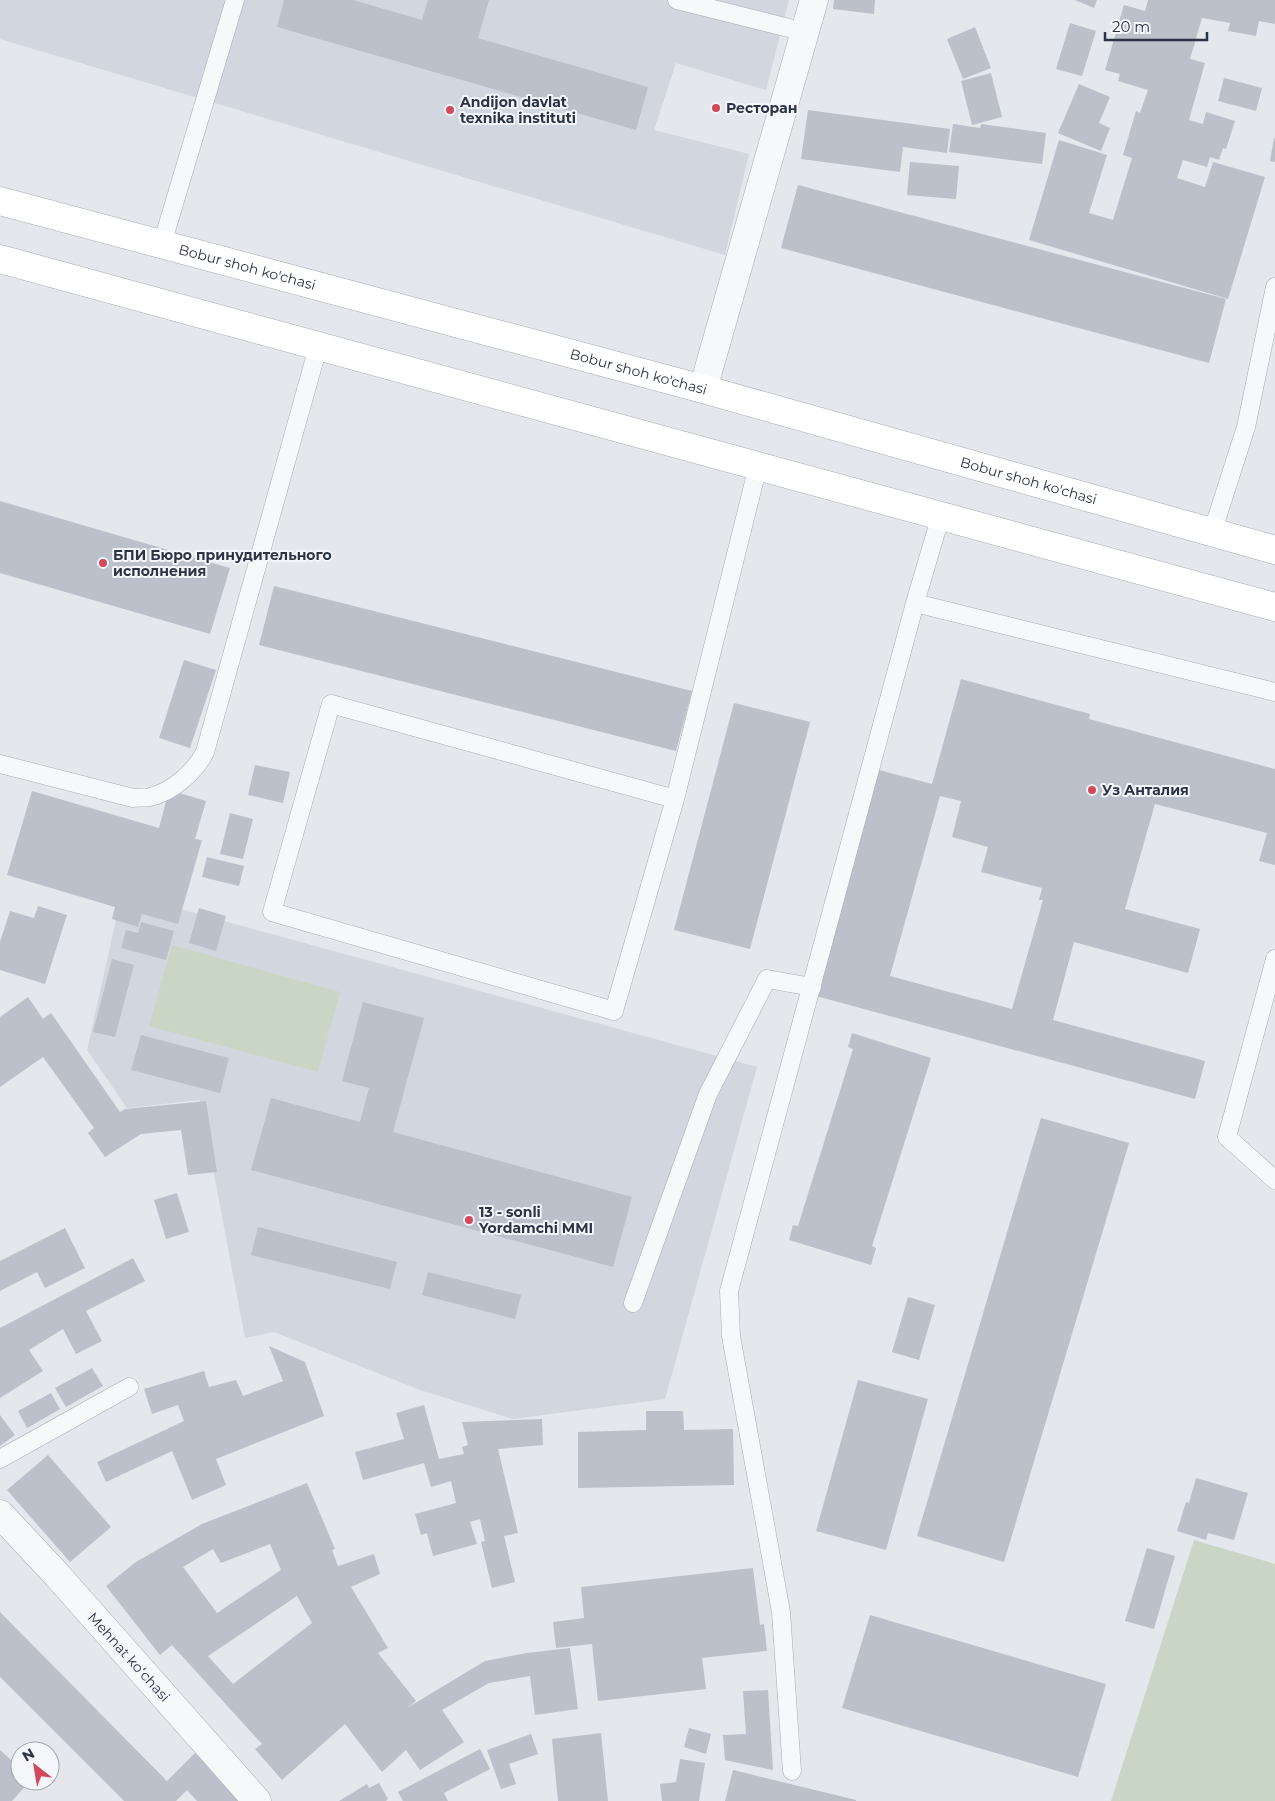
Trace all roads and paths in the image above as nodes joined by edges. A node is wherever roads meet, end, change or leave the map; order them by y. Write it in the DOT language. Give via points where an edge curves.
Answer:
graph roads {
  1 [pos="235,0"];
  2 [pos="676,0"];
  3 [pos="814,0"];
  4 [pos="804,32"];
  5 [pos="0,201"];
  6 [pos="162,244"];
  7 [pos="0,259"];
  8 [pos="1275,287"];
  9 [pos="318,347"];
  10 [pos="703,389"];
  11 [pos="758,466"];
  12 [pos="941,515"];
  13 [pos="1212,533"];
  14 [pos="1275,550"];
  15 [pos="915,603"];
  16 [pos="1275,607"];
  17 [pos="1275,692"];
  18 [pos="0,764"];
  19 [pos="675,799"];
  20 [pos="1275,959"];
  21 [pos="812,987"];
  22 [pos="1275,1180"];
  23 [pos="633,1303"];
  24 [pos="129,1387"];
  25 [pos="0,1459"];
  26 [pos="0,1514"];
  27 [pos="792,1771"];
  28 [pos="257,1801"];
  1 -- 6 [label="lane"];
  2 -- 4 [label="lane"];
  3 -- 4 [label="street"];
  4 -- 10 [label="street"];
  5 -- 6 [label="main road, Bobur shoh ko'chasi"];
  6 -- 10 [label="main road, Bobur shoh ko'chasi"];
  7 -- 9 [label="main road"];
  8 -- 13 [label="lane" via="1246,427"];
  9 -- 11 [label="main road"];
  9 -- 18 [label="lane" via="199,765 170,788 150,797 133,798"];
  10 -- 13 [label="main road, Bobur shoh ko'chasi"];
  11 -- 12 [label="main road"];
  11 -- 19 [label="lane"];
  12 -- 15 [label="lane"];
  12 -- 16 [label="main road"];
  13 -- 14 [label="main road, Bobur shoh ko'chasi"];
  15 -- 17 [label="lane"];
  15 -- 21 [label="lane"];
  19 -- 19 [label="lane" via="614,1011 272,912 331,704"];
  20 -- 22 [label="lane" via="1227,1137"];
  21 -- 23 [label="lane" via="767,979 708,1094"];
  21 -- 27 [label="lane" via="729,1291 731,1336 781,1612"];
  24 -- 25 [label="lane"];
  26 -- 28 [label="street, Mehnat koʻchasi"];
}
